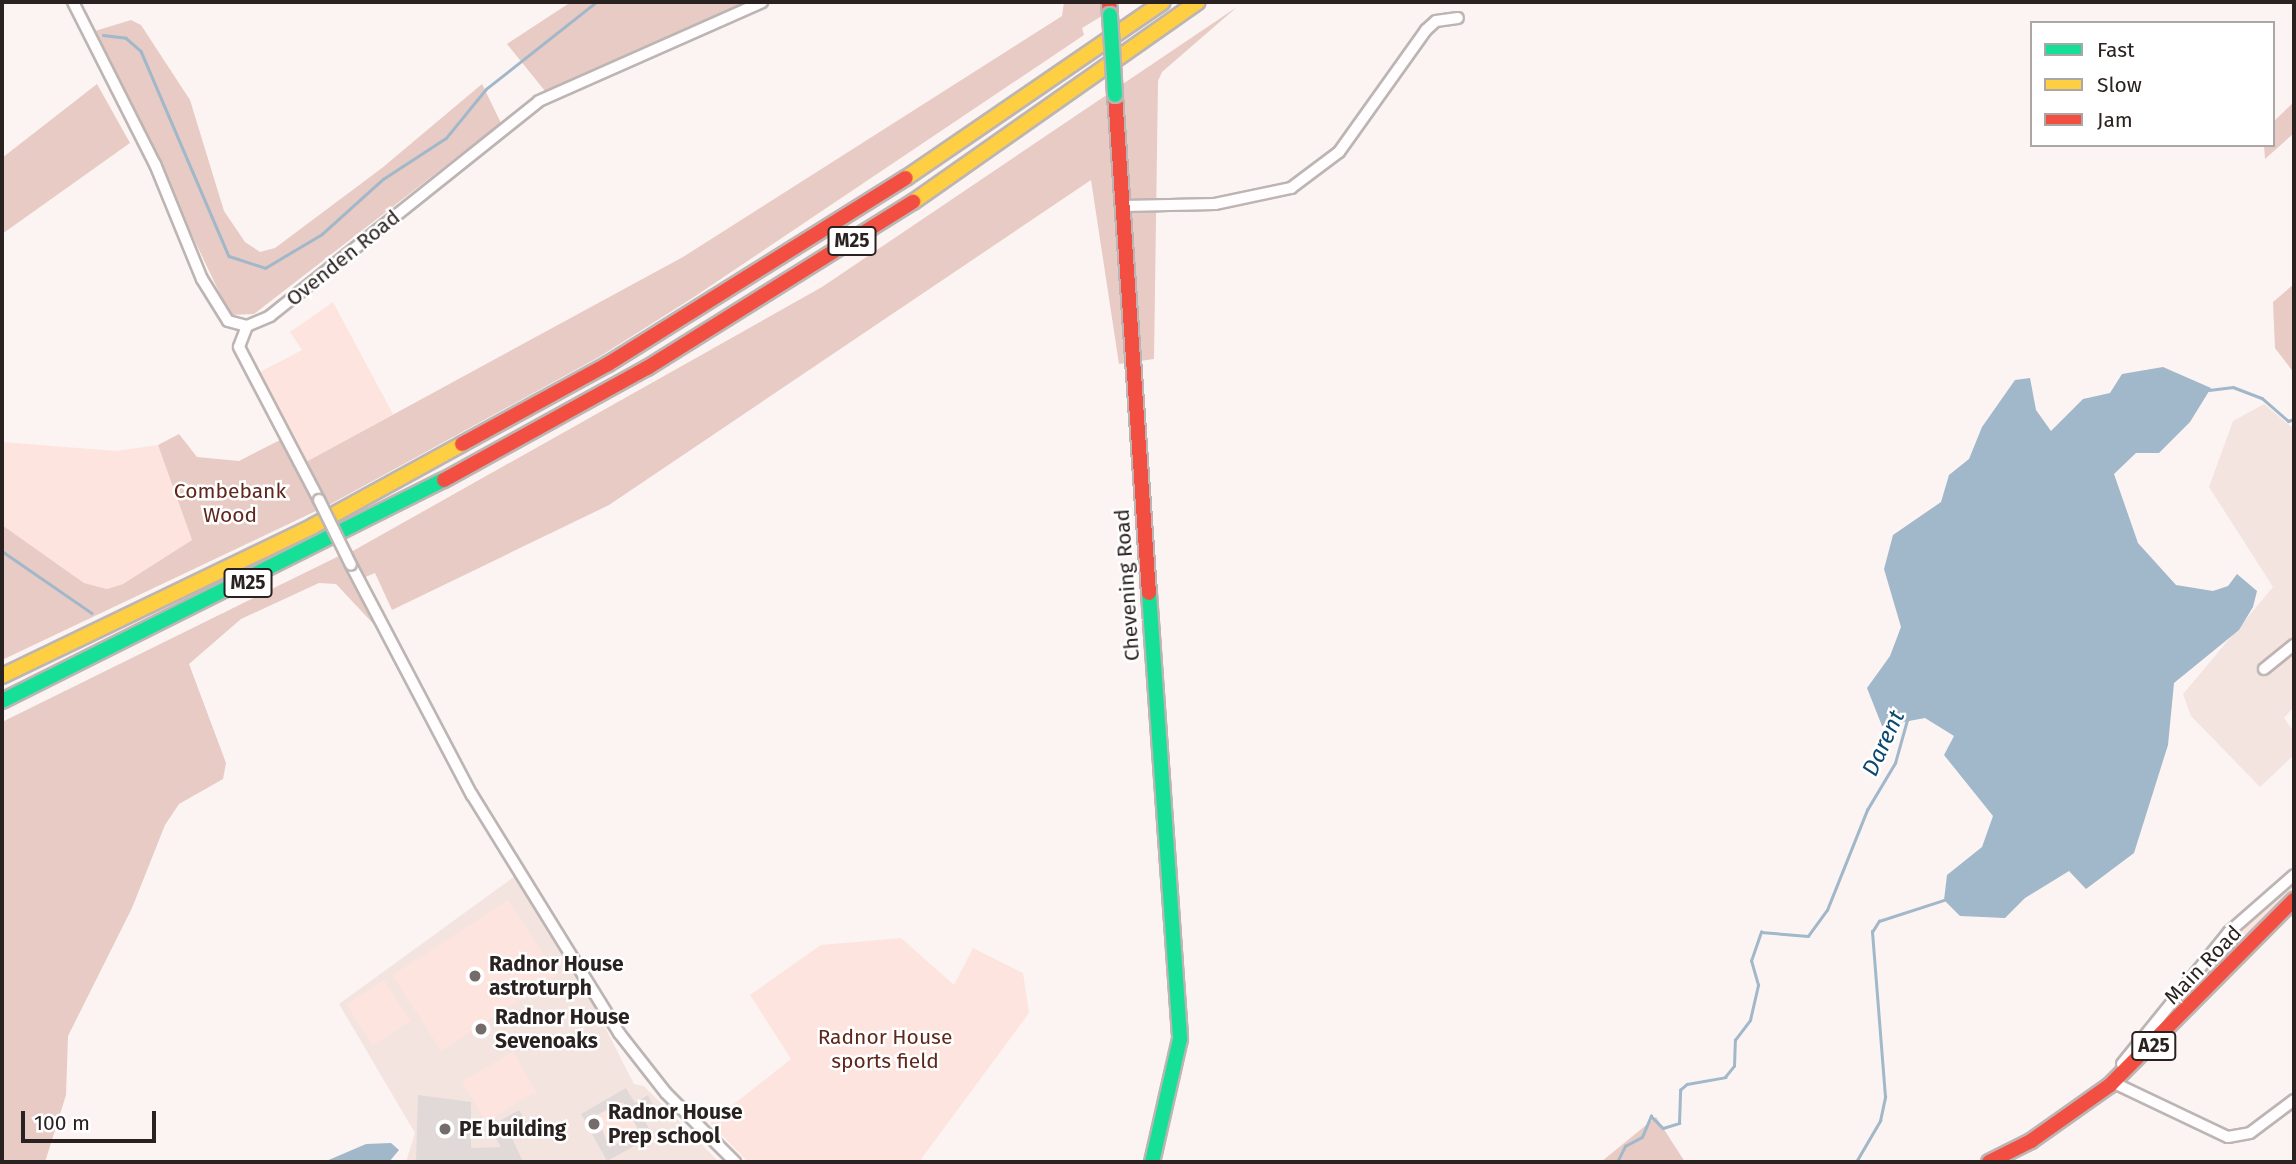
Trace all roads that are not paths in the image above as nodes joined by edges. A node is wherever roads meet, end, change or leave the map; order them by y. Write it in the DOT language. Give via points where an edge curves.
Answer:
graph roads {
  1 [pos="73,2"];
  2 [pos="762,2"];
  3 [pos="1153,2"];
  4 [pos="1163,2"];
  5 [pos="1198,2"];
  6 [pos="1109,8"];
  7 [pos="1458,18"];
  8 [pos="1130,22"];
  9 [pos="1124,206"];
  10 [pos="228,321"];
  11 [pos="247,326"];
  12 [pos="239,347"];
  13 [pos="2294,645"];
  14 [pos="2264,669"];
  15 [pos="2,676"];
  16 [pos="2,701"];
  17 [pos="2294,875"];
  18 [pos="2294,900"];
  19 [pos="2110,1085"];
  20 [pos="2294,1100"];
  21 [pos="735,1162"];
  22 [pos="1152,1162"];
  23 [pos="1989,1162"];
  1 -- 10 [label="street" via="155,164 202,279"];
  2 -- 11 [label="street, Ovenden Road" via="539,100 270,316"];
  3 -- 8 [label="main road, M25"];
  4 -- 8 [label="main road, M25"];
  5 -- 16 [label="main road, M25" via="908,205 647,368 383,514"];
  6 -- 9 [label="main road, Chevening Road, bridge"];
  7 -- 9 [label="street" via="1436,21 1426,30 1339,152 1291,188 1215,204"];
  8 -- 15 [label="main road, M25" via="894,186 619,358 324,520"];
  9 -- 22 [label="main road, Chevening Road" via="1180,1040"];
  10 -- 11 [label="street"];
  10 -- 12 [label="street"];
  11 -- 12 [label="street"];
  12 -- 21 [label="street, bridge" via="472,795 650,1076"];
  13 -- 14 [label="street"];
  17 -- 19 [label="street" via="2203,961"];
  18 -- 19 [label="main road, Main Road / A25"];
  19 -- 20 [label="street" via="2228,1138 2250,1133"];
  19 -- 23 [label="main road, Main Road / A25" via="2031,1141"];
}
